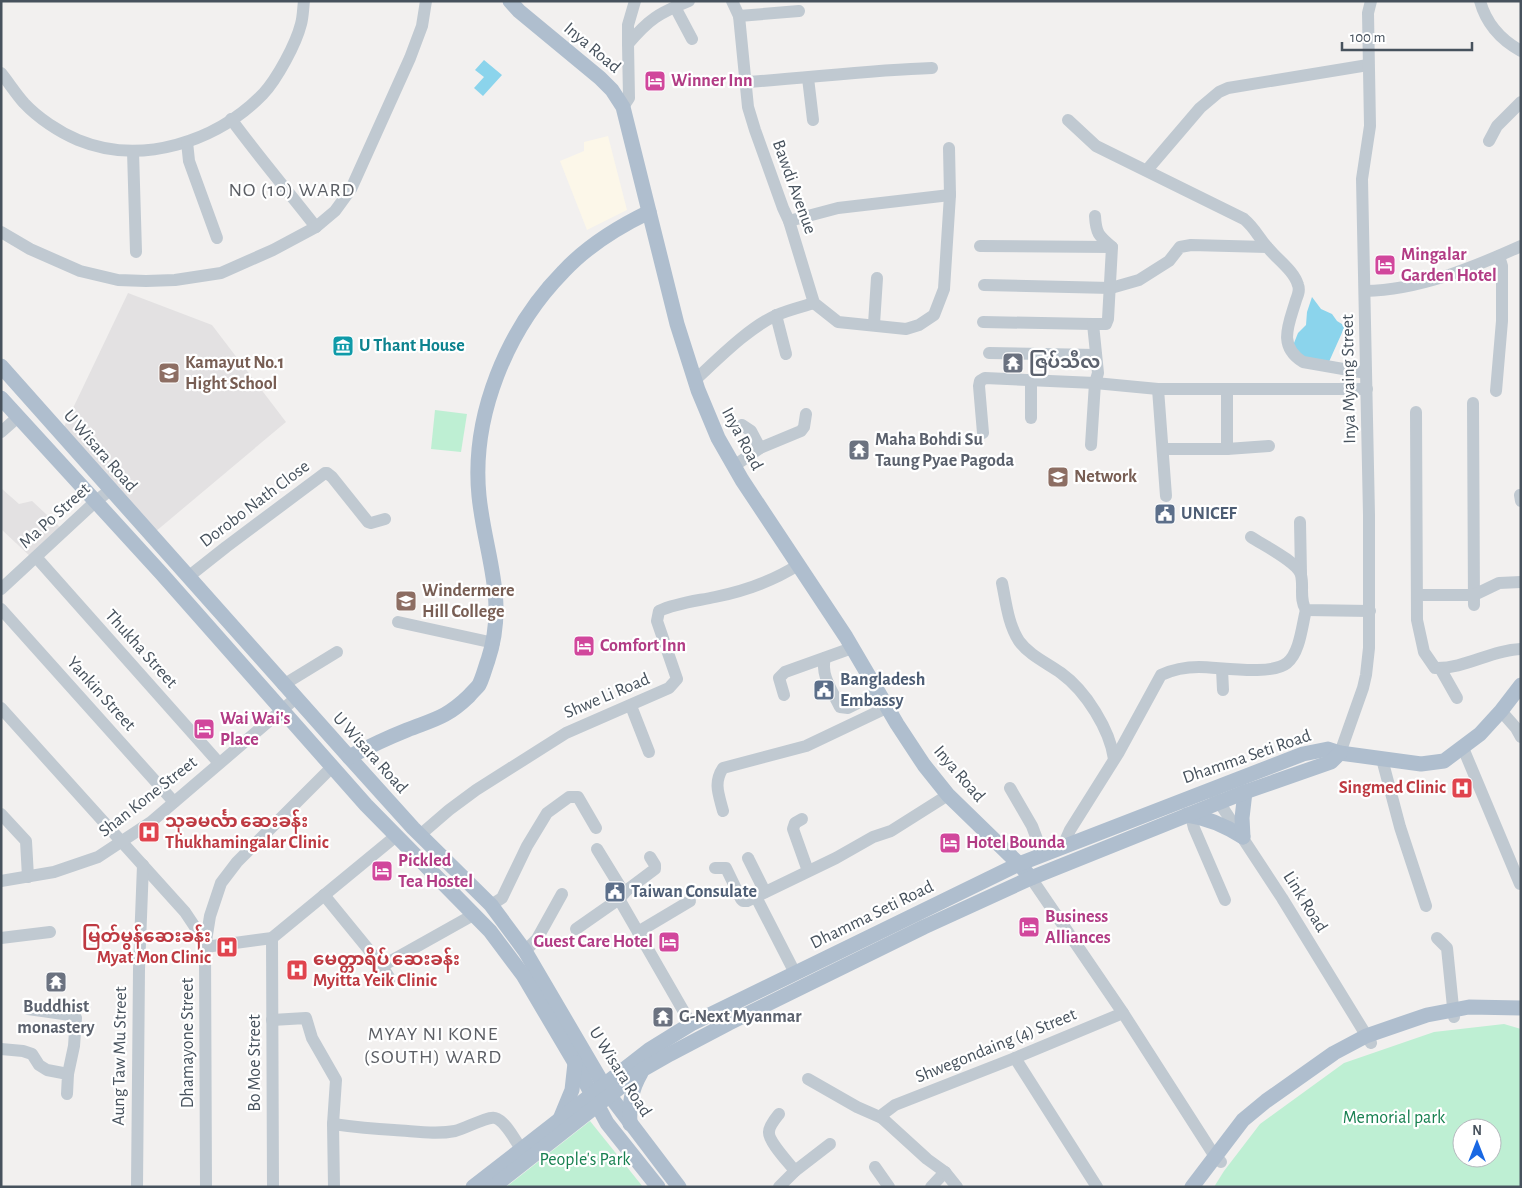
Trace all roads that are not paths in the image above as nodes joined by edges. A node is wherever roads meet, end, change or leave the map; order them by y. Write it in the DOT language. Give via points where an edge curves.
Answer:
graph roads {
  1 [pos="304,1"];
  2 [pos="426,1"];
  3 [pos="510,1"];
  4 [pos="635,1"];
  5 [pos="689,1"];
  6 [pos="732,1"];
  7 [pos="1370,1"];
  8 [pos="1480,1"];
  9 [pos="675,7"];
  10 [pos="799,11"];
  11 [pos="739,16"];
  12 [pos="692,40"];
  13 [pos="628,44"];
  14 [pos="1521,51"];
  15 [pos="1368,65"];
  16 [pos="932,68"];
  17 [pos="1,73"];
  18 [pos="808,78"];
  19 [pos="747,82"];
  20 [pos="1521,102"];
  21 [pos="623,107"];
  22 [pos="231,119"];
  23 [pos="813,120"];
  24 [pos="1068,120"];
  25 [pos="187,142"];
  26 [pos="1489,142"];
  27 [pos="949,148"];
  28 [pos="133,151"];
  29 [pos="1147,170"];
  30 [pos="950,195"];
  31 [pos="649,212"];
  32 [pos="1094,216"];
  33 [pos="789,221"];
  34 [pos="316,227"];
  35 [pos="1,232"];
  36 [pos="216,238"];
  37 [pos="980,246"];
  38 [pos="1521,246"];
  39 [pos="1112,247"];
  40 [pos="1267,247"];
  41 [pos="136,252"];
  42 [pos="1499,256"];
  43 [pos="877,278"];
  44 [pos="984,285"];
  45 [pos="1111,288"];
  46 [pos="1365,291"];
  47 [pos="814,303"];
  48 [pos="776,315"];
  49 [pos="983,322"];
  50 [pos="874,324"];
  51 [pos="1093,324"];
  52 [pos="989,353"];
  53 [pos="786,354"];
  54 [pos="1096,355"];
  55 [pos="1,366"];
  56 [pos="1366,373"];
  57 [pos="1031,379"];
  58 [pos="694,381"];
  59 [pos="1095,383"];
  60 [pos="1158,389"];
  61 [pos="1227,389"];
  62 [pos="1367,389"];
  63 [pos="1496,391"];
  64 [pos="1,398"];
  65 [pos="1472,403"];
  66 [pos="1416,412"];
  67 [pos="42,413"];
  68 [pos="806,414"];
  69 [pos="1031,418"];
  70 [pos="23,422"];
  71 [pos="742,425"];
  72 [pos="1,432"];
  73 [pos="984,433"];
  74 [pos="1091,445"];
  75 [pos="1269,446"];
  76 [pos="760,448"];
  77 [pos="1162,449"];
  78 [pos="1227,449"];
  79 [pos="734,466"];
  80 [pos="110,490"];
  81 [pos="1520,495"];
  82 [pos="1166,496"];
  83 [pos="1521,501"];
  84 [pos="95,502"];
  85 [pos="385,519"];
  86 [pos="1300,522"];
  87 [pos="1251,537"];
  88 [pos="36,557"];
  89 [pos="174,562"];
  90 [pos="798,565"];
  91 [pos="161,573"];
  92 [pos="1301,574"];
  93 [pos="188,577"];
  94 [pos="1521,582"];
  95 [pos="1002,583"];
  96 [pos="1,589"];
  97 [pos="1417,595"];
  98 [pos="1474,600"];
  99 [pos="1,609"];
  100 [pos="1306,610"];
  101 [pos="1370,611"];
  102 [pos="398,622"];
  103 [pos="232,627"];
  104 [pos="219,639"];
  105 [pos="494,643"];
  106 [pos="852,648"];
  107 [pos="1521,649"];
  108 [pos="337,652"];
  109 [pos="825,658"];
  110 [pos="1440,668"];
  111 [pos="1222,669"];
  112 [pos="284,685"];
  113 [pos="1521,685"];
  114 [pos="1223,690"];
  115 [pos="878,693"];
  116 [pos="784,695"];
  117 [pos="296,698"];
  118 [pos="1456,698"];
  119 [pos="632,706"];
  120 [pos="1,708"];
  121 [pos="886,708"];
  122 [pos="281,710"];
  123 [pos="1501,711"];
  124 [pos="1521,737"];
  125 [pos="1463,748"];
  126 [pos="649,752"];
  127 [pos="1340,753"];
  128 [pos="345,754"];
  129 [pos="1114,759"];
  130 [pos="1382,759"];
  131 [pos="219,763"];
  132 [pos="330,764"];
  133 [pos="369,780"];
  134 [pos="1010,788"];
  135 [pos="1210,789"];
  136 [pos="354,792"];
  137 [pos="1245,792"];
  138 [pos="948,795"];
  139 [pos="174,802"];
  140 [pos="1220,802"];
  141 [pos="723,811"];
  142 [pos="1,814"];
  143 [pos="1188,816"];
  144 [pos="802,819"];
  145 [pos="596,828"];
  146 [pos="417,832"];
  147 [pos="1243,837"];
  148 [pos="398,838"];
  149 [pos="122,842"];
  150 [pos="1063,846"];
  151 [pos="597,849"];
  152 [pos="1043,855"];
  153 [pos="650,857"];
  154 [pos="748,858"];
  155 [pos="1019,864"];
  156 [pos="143,865"];
  157 [pos="716,868"];
  158 [pos="808,871"];
  159 [pos="28,877"];
  160 [pos="1031,878"];
  161 [pos="1,881"];
  162 [pos="1520,884"];
  163 [pos="562,894"];
  164 [pos="761,895"];
  165 [pos="324,896"];
  166 [pos="622,896"];
  167 [pos="690,900"];
  168 [pos="1225,900"];
  169 [pos="491,905"];
  170 [pos="1426,906"];
  171 [pos="473,915"];
  172 [pos="576,929"];
  173 [pos="50,932"];
  174 [pos="638,932"];
  175 [pos="1,938"];
  176 [pos="272,938"];
  177 [pos="1437,938"];
  178 [pos="205,947"];
  179 [pos="525,951"];
  180 [pos="382,966"];
  181 [pos="795,973"];
  182 [pos="390,979"];
  183 [pos="802,988"];
  184 [pos="1521,1008"];
  185 [pos="28,1010"];
  186 [pos="1123,1013"];
  187 [pos="1453,1013"];
  188 [pos="1521,1014"];
  189 [pos="272,1020"];
  190 [pos="691,1024"];
  191 [pos="1369,1040"];
  192 [pos="1,1049"];
  193 [pos="1015,1058"];
  194 [pos="581,1060"];
  195 [pos="638,1067"];
  196 [pos="68,1074"];
  197 [pos="808,1079"];
  198 [pos="607,1091"];
  199 [pos="66,1094"];
  200 [pos="594,1100"];
  201 [pos="779,1114"];
  202 [pos="882,1116"];
  203 [pos="559,1121"];
  204 [pos="577,1122"];
  205 [pos="607,1123"];
  206 [pos="333,1124"];
  207 [pos="630,1124"];
  208 [pos="830,1144"];
  209 [pos="522,1150"];
  210 [pos="1218,1158"];
  211 [pos="874,1167"];
  212 [pos="795,1172"];
  213 [pos="945,1172"];
  214 [pos="137,1187"];
  215 [pos="206,1187"];
  216 [pos="273,1187"];
  217 [pos="334,1187"];
  218 [pos="473,1187"];
  219 [pos="493,1187"];
  220 [pos="658,1187"];
  221 [pos="679,1187"];
  222 [pos="778,1187"];
  223 [pos="889,1187"];
  224 [pos="931,1187"];
  225 [pos="957,1187"];
  226 [pos="1096,1187"];
  227 [pos="1192,1187"];
  228 [pos="1203,1187"];
  1 -- 22 [label="street" via="301,24 276,77 262,94"];
  2 -- 34 [label="street" via="422,26 410,58 351,189 335,211"];
  3 -- 21 [label="main road, Inya Road" via="606,84"];
  4 -- 13 [label="street" via="628,25"];
  5 -- 9 [label="street"];
  6 -- 11 [label="street, Bawdi Avenue"];
  7 -- 15 [label="street, Inya Myaing Street"];
  8 -- 14 [label="street" via="1493,28"];
  9 -- 12 [label="street"];
  9 -- 13 [label="street" via="647,22"];
  10 -- 11 [label="street"];
  11 -- 19 [label="street, Bawdi Avenue"];
  13 -- 21 [label="street" via="629,98"];
  15 -- 29 [label="street" via="1219,92 1200,108"];
  15 -- 46 [label="street, Inya Myaing Street" via="1370,126 1362,179"];
  16 -- 18 [label="street"];
  17 -- 28 [label="street" via="25,104 50,124 78,140"];
  18 -- 19 [label="street"];
  18 -- 23 [label="street"];
  19 -- 33 [label="street, Bawdi Avenue" via="748,107"];
  20 -- 26 [label="street" via="1497,126"];
  21 -- 31 [label="main road, Inya Road"];
  22 -- 25 [label="street"];
  22 -- 34 [label="street"];
  24 -- 29 [label="street" via="1096,146"];
  25 -- 28 [label="street" via="163,149"];
  25 -- 36 [label="street" via="189,161"];
  27 -- 30 [label="street"];
  28 -- 41 [label="street"];
  29 -- 40 [label="street" via="1244,219 1255,228"];
  30 -- 33 [label="street" via="838,208"];
  30 -- 50 [label="street" via="944,290 934,315 919,325 906,328"];
  31 -- 58 [label="main road, Inya Road"];
  31 -- 105 [label="main road" via="603,238 562,273 526,318 486,408 480,448 479,494 497,604"];
  32 -- 39 [label="street" via="1098,235"];
  33 -- 47 [label="street, Bawdi Avenue"];
  34 -- 35 [label="street" via="221,273 146,281 118,280 80,271"];
  37 -- 39 [label="street"];
  38 -- 42 [label="street"];
  39 -- 45 [label="street"];
  40 -- 45 [label="street" via="1180,247 1169,260 1139,280"];
  40 -- 56 [label="street" via="1299,286 1287,330 1289,351 1303,362"];
  42 -- 46 [label="street" via="1445,276 1397,288"];
  42 -- 63 [label="street" via="1502,266 1502,321"];
  43 -- 50 [label="street"];
  44 -- 45 [label="street"];
  45 -- 51 [label="street" via="1108,323"];
  46 -- 56 [label="street, Inya Myaing Street"];
  47 -- 48 [label="street"];
  47 -- 50 [label="street" via="838,322"];
  48 -- 53 [label="street"];
  48 -- 58 [label="street" via="744,337"];
  49 -- 51 [label="street"];
  51 -- 54 [label="street"];
  52 -- 54 [label="street"];
  54 -- 59 [label="street" via="1098,373"];
  55 -- 67 [label="main road, U Wisara Road"];
  56 -- 62 [label="street, Inya Myaing Street"];
  57 -- 59 [label="street"];
  57 -- 69 [label="street"];
  57 -- 73 [label="street" via="985,378 980,381"];
  58 -- 79 [label="main road, Inya Road" via="718,438"];
  59 -- 60 [label="street"];
  59 -- 74 [label="street"];
  60 -- 61 [label="street"];
  60 -- 77 [label="street"];
  61 -- 62 [label="street"];
  61 -- 78 [label="street"];
  62 -- 101 [label="street, Inya Myaing Street"];
  64 -- 70 [label="main road, U Wisara Road"];
  65 -- 98 [label="street"];
  66 -- 97 [label="street"];
  67 -- 70 [label="main road"];
  67 -- 80 [label="main road, U Wisara Road"];
  68 -- 76 [label="street" via="801,431"];
  70 -- 72 [label="street"];
  70 -- 84 [label="main road, U Wisara Road"];
  71 -- 76 [label="street" via="751,431"];
  75 -- 78 [label="street"];
  76 -- 79 [label="street"];
  77 -- 78 [label="street"];
  77 -- 82 [label="street"];
  79 -- 90 [label="main road, Inya Road"];
  80 -- 84 [label="street, Ma Po Street"];
  80 -- 89 [label="main road, U Wisara Road"];
  81 -- 83 [label="street"];
  84 -- 88 [label="street, Ma Po Street"];
  84 -- 91 [label="main road, U Wisara Road"];
  85 -- 93 [label="street, Dorobo Nath Close" via="368,522 332,476 325,473"];
  86 -- 92 [label="street"];
  87 -- 92 [label="street" via="1296,565"];
  88 -- 96 [label="street, Ma Po Street"];
  88 -- 131 [label="street, Thukha Street"];
  89 -- 91 [label="main road"];
  89 -- 93 [label="main road, U Wisara Road"];
  90 -- 106 [label="main road, Inya Road"];
  90 -- 119 [label="street, Shwe Li Road" via="772,580 658,611 657,621 677,679 669,688"];
  91 -- 104 [label="main road, U Wisara Road"];
  92 -- 100 [label="street" via="1302,604"];
  93 -- 103 [label="main road, U Wisara Road"];
  94 -- 98 [label="street" via="1500,583"];
  95 -- 129 [label="street" via="1011,625 1019,641 1029,652 1064,675 1091,704 1112,746"];
  97 -- 98 [label="street"];
  97 -- 110 [label="street" via="1417,620 1424,652 1435,668"];
  99 -- 139 [label="street, Yankin Street"];
  100 -- 101 [label="street"];
  100 -- 111 [label="street" via="1298,644 1288,663 1279,668"];
  101 -- 127 [label="street, Inya Myaing Street" via="1366,675"];
  102 -- 105 [label="street"];
  103 -- 104 [label="main road"];
  103 -- 112 [label="main road, U Wisara Road"];
  104 -- 122 [label="main road, U Wisara Road"];
  105 -- 128 [label="main road" via="478,686 449,713"];
  106 -- 109 [label="street"];
  106 -- 115 [label="main road, Inya Road"];
  107 -- 110 [label="street"];
  108 -- 112 [label="street"];
  109 -- 115 [label="street" via="824,674 840,707 848,708"];
  109 -- 116 [label="street" via="781,674 779,678"];
  110 -- 118 [label="street"];
  111 -- 114 [label="street"];
  111 -- 129 [label="street" via="1178,668 1161,675"];
  112 -- 117 [label="main road, U Wisara Road"];
  113 -- 123 [label="main road"];
  115 -- 121 [label="main road, Inya Road"];
  117 -- 122 [label="street, Shan Kone Street"];
  117 -- 128 [label="main road, U Wisara Road"];
  119 -- 126 [label="street"];
  119 -- 146 [label="street, Shwe Li Road" via="566,733"];
  120 -- 149 [label="street"];
  121 -- 138 [label="main road, Inya Road"];
  121 -- 141 [label="street" via="806,746 723,768 717,777"];
  122 -- 131 [label="street, Shan Kone Street"];
  122 -- 132 [label="main road, U Wisara Road"];
  123 -- 124 [label="street"];
  123 -- 125 [label="main road"];
  125 -- 130 [label="main road" via="1444,761 1421,764"];
  125 -- 162 [label="street"];
  127 -- 130 [label="main road"];
  127 -- 135 [label="main road, Dhamma Seti Road" via="1328,749 1303,754"];
  127 -- 137 [label="main road, Dhamma Seti Road" via="1331,762"];
  128 -- 132 [label="main road"];
  128 -- 133 [label="main road, U Wisara Road"];
  129 -- 150 [label="street"];
  130 -- 170 [label="street"];
  131 -- 139 [label="street, Shan Kone Street"];
  132 -- 136 [label="main road, U Wisara Road"];
  132 -- 178 [label="street, Dhamayone Street" via="221,883 210,916"];
  133 -- 136 [label="main road"];
  133 -- 146 [label="main road, U Wisara Road"];
  134 -- 152 [label="street" via="1032,826"];
  135 -- 140 [label="street, Link Road"];
  135 -- 150 [label="main road, Dhamma Seti Road"];
  136 -- 148 [label="main road, U Wisara Road"];
  137 -- 140 [label="main road, Dhamma Seti Road"];
  137 -- 147 [label="main road"];
  138 -- 155 [label="main road, Inya Road"];
  138 -- 158 [label="street" via="891,831"];
  139 -- 149 [label="street, Shan Kone Street"];
  140 -- 143 [label="main road, Dhamma Seti Road"];
  140 -- 147 [label="street, Link Road"];
  142 -- 159 [label="street" via="26,841"];
  143 -- 147 [label="main road" via="1211,820"];
  143 -- 160 [label="main road, Dhamma Seti Road"];
  143 -- 168 [label="street"];
  144 -- 158 [label="street" via="795,823 793,830"];
  145 -- 169 [label="street" via="578,797 569,797 546,813 502,898"];
  146 -- 148 [label="main road"];
  146 -- 169 [label="main road, U Wisara Road"];
  147 -- 191 [label="street, Link Road"];
  148 -- 165 [label="street"];
  148 -- 171 [label="main road, U Wisara Road"];
  149 -- 156 [label="street"];
  149 -- 159 [label="street, Shan Kone Street" via="98,858"];
  150 -- 152 [label="main road, Dhamma Seti Road"];
  151 -- 166 [label="street"];
  152 -- 155 [label="main road, Dhamma Seti Road"];
  153 -- 166 [label="street" via="656,869"];
  154 -- 164 [label="street"];
  155 -- 160 [label="main road, Inya Road"];
  155 -- 181 [label="main road, Dhamma Seti Road"];
  156 -- 178 [label="street" via="185,912"];
  156 -- 214 [label="street, Aung Taw Mu Street"];
  157 -- 164 [label="street" via="726,868 743,901"];
  158 -- 164 [label="street"];
  159 -- 161 [label="street, Shan Kone Street"];
  160 -- 183 [label="main road, Dhamma Seti Road"];
  160 -- 186 [label="street"];
  163 -- 179 [label="street" via="537,939"];
  164 -- 181 [label="street"];
  165 -- 176 [label="street"];
  165 -- 180 [label="street"];
  166 -- 172 [label="street"];
  166 -- 174 [label="street"];
  167 -- 174 [label="street"];
  169 -- 179 [label="main road, U Wisara Road"];
  171 -- 180 [label="street"];
  171 -- 194 [label="main road, U Wisara Road" via="490,931 523,975"];
  173 -- 175 [label="street"];
  174 -- 190 [label="street"];
  176 -- 178 [label="street"];
  176 -- 189 [label="street, Bo Moe Street"];
  177 -- 187 [label="street" via="1447,948"];
  178 -- 215 [label="street, Dhamayone Street"];
  179 -- 194 [label="main road, U Wisara Road"];
  180 -- 182 [label="street"];
  181 -- 183 [label="main road"];
  181 -- 190 [label="main road, Dhamma Seti Road"];
  183 -- 195 [label="main road, Dhamma Seti Road"];
  184 -- 187 [label="main road" via="1481,1006"];
  185 -- 196 [label="street" via="76,1018"];
  186 -- 193 [label="street, Shwegondaing (4) Street"];
  186 -- 210 [label="street"];
  187 -- 188 [label="main road"];
  187 -- 191 [label="main road" via="1400,1024"];
  189 -- 206 [label="street" via="306,1018 312,1038 336,1080"];
  189 -- 216 [label="street, Bo Moe Street"];
  190 -- 195 [label="main road, Dhamma Seti Road" via="649,1050"];
  191 -- 210 [label="main road" via="1334,1054 1266,1101 1244,1120"];
  192 -- 196 [label="street" via="23,1050 32,1054 47,1070"];
  193 -- 202 [label="street, Shwegondaing (4) Street" via="895,1105"];
  193 -- 226 [label="street"];
  194 -- 195 [label="main road" via="619,1068"];
  194 -- 198 [label="main road, U Wisara Road"];
  194 -- 200 [label="main road, U Wisara Road"];
  194 -- 203 [label="main road"];
  195 -- 198 [label="main road, Dhamma Seti Road"];
  195 -- 207 [label="main road" via="632,1090"];
  196 -- 199 [label="street"];
  197 -- 202 [label="street" via="857,1107"];
  198 -- 200 [label="main road, Dhamma Seti Road"];
  198 -- 207 [label="main road, U Wisara Road"];
  200 -- 203 [label="main road"];
  200 -- 204 [label="main road"];
  200 -- 205 [label="main road, U Wisara Road"];
  201 -- 212 [label="street" via="768,1135"];
  202 -- 213 [label="street"];
  203 -- 209 [label="main road"];
  204 -- 205 [label="main road" via="591,1119"];
  204 -- 219 [label="main road"];
  205 -- 220 [label="main road, U Wisara Road"];
  206 -- 209 [label="street" via="376,1130 453,1131 497,1118"];
  206 -- 217 [label="street"];
  207 -- 221 [label="main road, U Wisara Road"];
  208 -- 212 [label="street"];
  209 -- 218 [label="main road"];
  210 -- 227 [label="main road"];
  210 -- 228 [label="main road"];
  211 -- 223 [label="street"];
  212 -- 222 [label="street"];
  213 -- 224 [label="street"];
  213 -- 225 [label="street"];
}
